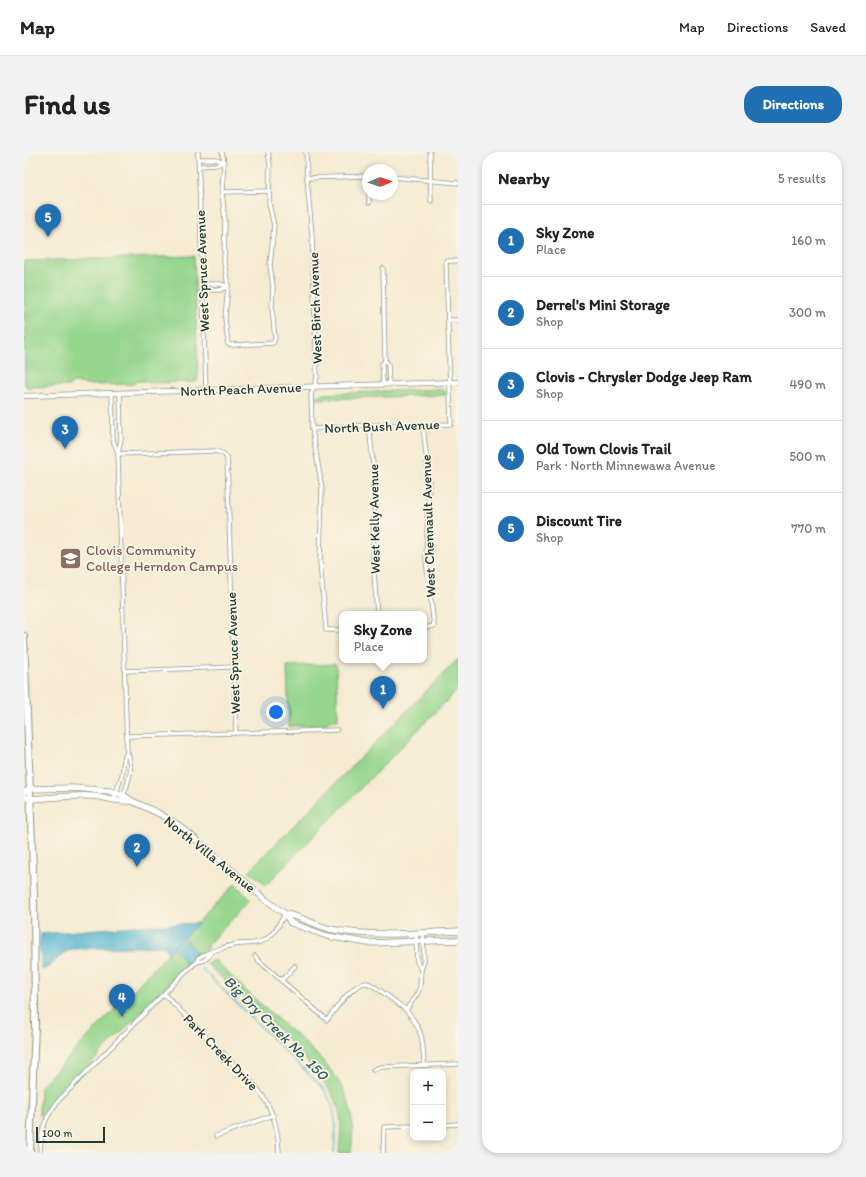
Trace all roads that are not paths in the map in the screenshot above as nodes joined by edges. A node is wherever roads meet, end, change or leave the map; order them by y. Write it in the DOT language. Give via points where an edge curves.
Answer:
graph roads {
  1 [pos="198,152"];
  2 [pos="222,152"];
  3 [pos="268,152"];
  4 [pos="306,152"];
  5 [pos="430,152"];
  6 [pos="198,159"];
  7 [pos="224,162"];
  8 [pos="199,166"];
  9 [pos="362,176"];
  10 [pos="398,177"];
  11 [pos="307,178"];
  12 [pos="430,180"];
  13 [pos="458,183"];
  14 [pos="269,191"];
  15 [pos="222,192"];
  16 [pos="431,200"];
  17 [pos="458,260"];
  18 [pos="383,268"];
  19 [pos="202,284"];
  20 [pos="228,286"];
  21 [pos="202,290"];
  22 [pos="448,320"];
  23 [pos="458,320"];
  24 [pos="385,360"];
  25 [pos="450,382"];
  26 [pos="458,382"];
  27 [pos="383,384"];
  28 [pos="389,384"];
  29 [pos="314,386"];
  30 [pos="206,390"];
  31 [pos="112,393"];
  32 [pos="120,393"];
  33 [pos="24,396"];
  34 [pos="369,425"];
  35 [pos="423,425"];
  36 [pos="312,429"];
  37 [pos="118,454"];
  38 [pos="377,611"];
  39 [pos="427,627"];
  40 [pos="339,630"];
  41 [pos="24,636"];
  42 [pos="233,667"];
  43 [pos="125,671"];
  44 [pos="337,730"];
  45 [pos="236,733"];
  46 [pos="127,736"];
  47 [pos="127,752"];
  48 [pos="31,789"];
  49 [pos="24,792"];
  50 [pos="116,793"];
  51 [pos="24,797"];
  52 [pos="123,798"];
  53 [pos="31,799"];
  54 [pos="114,799"];
  55 [pos="285,914"];
  56 [pos="458,932"];
  57 [pos="416,933"];
  58 [pos="423,933"];
  59 [pos="458,940"];
  60 [pos="416,942"];
  61 [pos="424,942"];
  62 [pos="255,956"];
  63 [pos="295,966"];
  64 [pos="421,970"];
  65 [pos="281,981"];
  66 [pos="164,994"];
  67 [pos="406,1010"];
  68 [pos="458,1064"];
  69 [pos="424,1065"];
  70 [pos="373,1070"];
  71 [pos="273,1115"];
  72 [pos="446,1124"];
  73 [pos="458,1124"];
  74 [pos="410,1126"];
  75 [pos="216,1136"];
  76 [pos="30,1153"];
  77 [pos="40,1153"];
  78 [pos="279,1153"];
  79 [pos="383,1153"];
  1 -- 6 [label="street, West Spruce Avenue"];
  2 -- 7 [label="street"];
  3 -- 14 [label="street"];
  4 -- 11 [label="street, West Birch Avenue"];
  5 -- 12 [label="street"];
  6 -- 7 [label="street" via="216,159"];
  6 -- 8 [label="street, West Spruce Avenue"];
  7 -- 8 [label="street"];
  7 -- 15 [label="street"];
  8 -- 19 [label="street, West Spruce Avenue"];
  9 -- 11 [label="street"];
  10 -- 12 [label="street"];
  11 -- 29 [label="street, West Birch Avenue" via="312,236 317,378"];
  12 -- 13 [label="street"];
  12 -- 16 [label="street"];
  14 -- 15 [label="street"];
  14 -- 20 [label="street" via="274,226 270,265 275,339 272,343 228,344"];
  15 -- 20 [label="street" via="225,221 224,262"];
  17 -- 22 [label="street" via="446,261"];
  18 -- 24 [label="street"];
  19 -- 20 [label="street"];
  19 -- 21 [label="street, West Spruce Avenue"];
  20 -- 21 [label="street" via="220,290"];
  21 -- 30 [label="street, West Spruce Avenue"];
  22 -- 23 [label="street"];
  22 -- 25 [label="street"];
  24 -- 27 [label="street" via="382,364"];
  24 -- 28 [label="street" via="388,364"];
  25 -- 26 [label="street, North Peach Avenue"];
  25 -- 28 [label="street, North Peach Avenue"];
  25 -- 35 [label="street, North Bush Avenue" via="451,424"];
  27 -- 28 [label="street, North Peach Avenue"];
  27 -- 29 [label="street, North Peach Avenue"];
  29 -- 30 [label="street, North Peach Avenue"];
  29 -- 36 [label="street, West Birch Avenue" via="311,394"];
  30 -- 32 [label="street, North Peach Avenue"];
  31 -- 32 [label="street, North Peach Avenue"];
  31 -- 33 [label="street, North Peach Avenue"];
  31 -- 37 [label="street" via="113,440"];
  32 -- 37 [label="street" via="121,439"];
  34 -- 35 [label="street, North Bush Avenue"];
  34 -- 36 [label="street, North Bush Avenue"];
  34 -- 38 [label="street, West Kelly Avenue" via="375,483 373,558"];
  35 -- 39 [label="street, West Chennault Avenue" via="429,482 426,560 434,626"];
  36 -- 40 [label="street, West Birch Avenue" via="322,488 320,562 326,630"];
  37 -- 42 [label="street, West Spruce Avenue" via="216,451 224,454 228,460"];
  37 -- 43 [label="street"];
  41 -- 48 [label="main road"];
  42 -- 43 [label="street"];
  42 -- 45 [label="street, West Spruce Avenue"];
  43 -- 46 [label="street"];
  44 -- 45 [label="street"];
  45 -- 46 [label="street"];
  46 -- 47 [label="street"];
  47 -- 50 [label="street"];
  47 -- 52 [label="street" via="131,759 131,767"];
  48 -- 49 [label="main road, North Villa Avenue"];
  48 -- 50 [label="main road, North Villa Avenue" via="73,788"];
  48 -- 53 [label="main road"];
  50 -- 52 [label="main road, North Villa Avenue"];
  50 -- 54 [label="street"];
  51 -- 53 [label="main road, North Villa Avenue"];
  52 -- 54 [label="main road, North Villa Avenue"];
  52 -- 55 [label="main road, North Villa Avenue" via="180,826"];
  53 -- 54 [label="main road, North Villa Avenue" via="90,796"];
  53 -- 76 [label="main road" via="35,1024"];
  55 -- 57 [label="main road" via="332,930 369,934"];
  55 -- 60 [label="main road, North Villa Avenue" via="291,923 334,938 368,943"];
  55 -- 66 [label="street" via="270,936 263,941 233,945 198,958 197,962"];
  56 -- 58 [label="main road"];
  57 -- 58 [label="main road"];
  57 -- 60 [label="street"];
  58 -- 61 [label="street"];
  59 -- 61 [label="main road, North Villa Avenue"];
  60 -- 61 [label="main road, North Villa Avenue"];
  60 -- 64 [label="street" via="417,962"];
  61 -- 64 [label="street" via="424,962"];
  62 -- 65 [label="street"];
  63 -- 65 [label="street"];
  64 -- 67 [label="street" via="419,990"];
  65 -- 67 [label="street" via="327,1020 354,988 362,983 371,985"];
  66 -- 71 [label="street, Park Creek Drive" via="256,1087"];
  66 -- 77 [label="street" via="49,1112 41,1132"];
  67 -- 69 [label="street" via="416,1021 421,1035"];
  68 -- 69 [label="street"];
  69 -- 70 [label="street" via="380,1067"];
  71 -- 75 [label="street"];
  71 -- 78 [label="street, Park Creek Drive"];
  72 -- 73 [label="street"];
  74 -- 79 [label="street" via="384,1127"];
}
